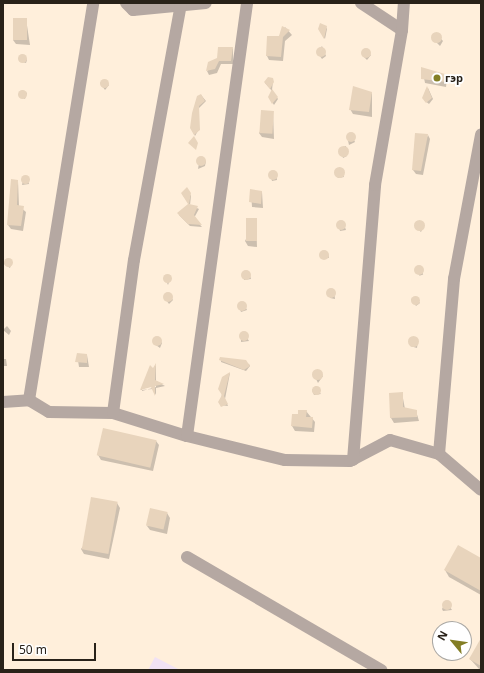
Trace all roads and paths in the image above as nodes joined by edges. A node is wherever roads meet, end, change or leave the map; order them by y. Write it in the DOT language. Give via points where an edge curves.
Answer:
graph roads {
  1 [pos="93,3"];
  2 [pos="126,3"];
  3 [pos="206,3"];
  4 [pos="247,3"];
  5 [pos="361,3"];
  6 [pos="404,3"];
  7 [pos="181,6"];
  8 [pos="402,30"];
  9 [pos="481,135"];
  10 [pos="29,400"];
  11 [pos="3,402"];
  12 [pos="113,413"];
  13 [pos="187,436"];
  14 [pos="438,454"];
  15 [pos="353,460"];
  16 [pos="481,490"];
  17 [pos="187,558"];
  18 [pos="381,670"];
  1 -- 10 [label="street"];
  2 -- 7 [label="street" via="134,10"];
  3 -- 7 [label="street"];
  4 -- 13 [label="street"];
  5 -- 8 [label="street"];
  6 -- 8 [label="street"];
  7 -- 12 [label="street" via="134,260"];
  8 -- 15 [label="street" via="375,185"];
  9 -- 14 [label="street" via="454,278"];
  10 -- 11 [label="street"];
  10 -- 12 [label="street" via="49,412"];
  12 -- 13 [label="street"];
  13 -- 15 [label="street" via="286,460"];
  14 -- 15 [label="street" via="390,440"];
  14 -- 16 [label="street"];
  17 -- 18 [label="street"];
}
